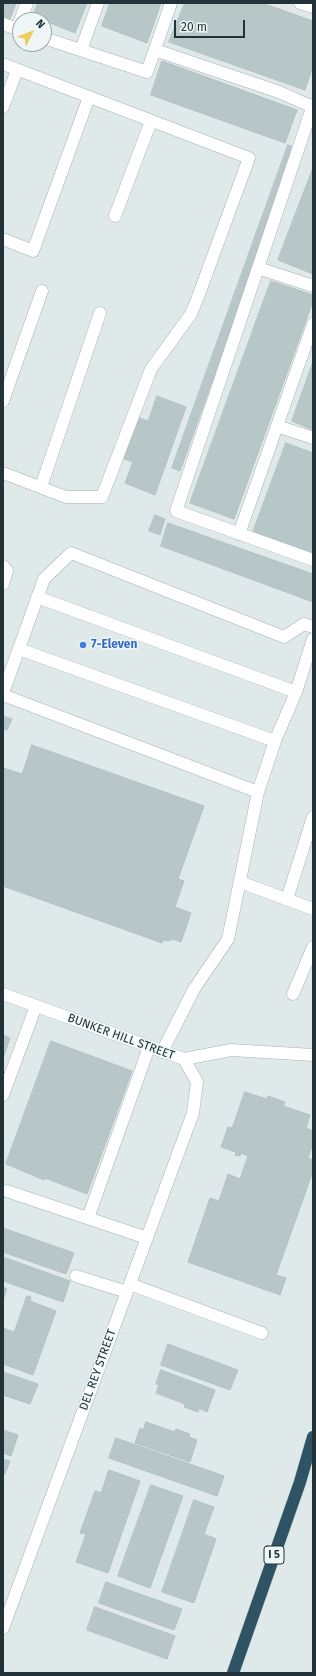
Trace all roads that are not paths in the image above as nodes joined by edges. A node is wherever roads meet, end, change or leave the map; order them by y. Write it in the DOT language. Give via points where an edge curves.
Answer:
graph roads {
  1 [pos="98,3"];
  2 [pos="171,3"];
  3 [pos="300,3"];
  4 [pos="313,8"];
  5 [pos="52,41"];
  6 [pos="82,50"];
  7 [pos="155,50"];
  8 [pos="3,64"];
  9 [pos="17,70"];
  10 [pos="89,97"];
  11 [pos="313,106"];
  12 [pos="3,107"];
  13 [pos="151,121"];
  14 [pos="115,216"];
  15 [pos="3,239"];
  16 [pos="258,268"];
  17 [pos="313,286"];
  18 [pos="42,292"];
  19 [pos="100,313"];
  20 [pos="313,324"];
  21 [pos="3,401"];
  22 [pos="277,426"];
  23 [pos="313,438"];
  24 [pos="3,474"];
  25 [pos="40,487"];
  26 [pos="239,534"];
  27 [pos="313,560"];
  28 [pos="3,566"];
  29 [pos="3,584"];
  30 [pos="37,597"];
  31 [pos="313,627"];
  32 [pos="313,639"];
  33 [pos="19,649"];
  34 [pos="296,692"];
  35 [pos="3,694"];
  36 [pos="275,741"];
  37 [pos="258,792"];
  38 [pos="313,817"];
  39 [pos="240,882"];
  40 [pos="287,899"];
  41 [pos="313,908"];
  42 [pos="313,947"];
  43 [pos="3,994"];
  44 [pos="293,994"];
  45 [pos="36,1006"];
  46 [pos="149,1047"];
  47 [pos="162,1052"];
  48 [pos="313,1055"];
  49 [pos="184,1059"];
  50 [pos="3,1095"];
  51 [pos="193,1113"];
  52 [pos="7,1191"];
  53 [pos="88,1218"];
  54 [pos="147,1238"];
  55 [pos="76,1276"];
  56 [pos="129,1288"];
  57 [pos="262,1333"];
  58 [pos="313,1437"];
  59 [pos="3,1628"];
  60 [pos="233,1673"];
  1 -- 6 [label="street"];
  2 -- 7 [label="street"];
  3 -- 4 [label="street"];
  5 -- 6 [label="street"];
  6 -- 7 [label="street" via="147,72"];
  7 -- 11 [label="street"];
  8 -- 9 [label="street"];
  9 -- 10 [label="street"];
  9 -- 12 [label="street"];
  10 -- 13 [label="street"];
  10 -- 15 [label="street" via="33,251"];
  11 -- 16 [label="street"];
  13 -- 14 [label="street"];
  13 -- 25 [label="street" via="249,158 196,302 151,369 102,497 66,497"];
  16 -- 17 [label="street"];
  16 -- 26 [label="street" via="176,511"];
  18 -- 21 [label="street"];
  19 -- 25 [label="street"];
  20 -- 22 [label="street"];
  22 -- 23 [label="street"];
  22 -- 26 [label="street"];
  24 -- 25 [label="street"];
  26 -- 27 [label="street"];
  28 -- 29 [label="street" via="8,571"];
  30 -- 31 [label="street" via="44,579 71,553 284,637 304,624"];
  30 -- 33 [label="street"];
  30 -- 34 [label="street"];
  32 -- 34 [label="street"];
  33 -- 35 [label="street"];
  33 -- 36 [label="street"];
  34 -- 36 [label="street"];
  35 -- 37 [label="street"];
  36 -- 37 [label="street"];
  37 -- 39 [label="street"];
  38 -- 40 [label="street"];
  39 -- 40 [label="street"];
  39 -- 47 [label="street" via="228,939 194,988"];
  40 -- 41 [label="street"];
  42 -- 44 [label="street"];
  43 -- 45 [label="street, BUNKER HILL STREET"];
  45 -- 46 [label="street, BUNKER HILL STREET"];
  45 -- 50 [label="street"];
  46 -- 47 [label="street, BUNKER HILL STREET"];
  46 -- 53 [label="street"];
  47 -- 49 [label="street, BUNKER HILL STREET"];
  48 -- 49 [label="street" via="231,1050"];
  49 -- 51 [label="street, BUNKER HILL STREET" via="197,1082"];
  51 -- 54 [label="street, DEL REY STREET"];
  52 -- 53 [label="street"];
  53 -- 54 [label="street"];
  54 -- 56 [label="street, DEL REY STREET"];
  55 -- 56 [label="street"];
  56 -- 57 [label="street"];
  56 -- 59 [label="street, DEL REY STREET"];
  58 -- 60 [label="highway, I 5" via="300,1482"];
}
